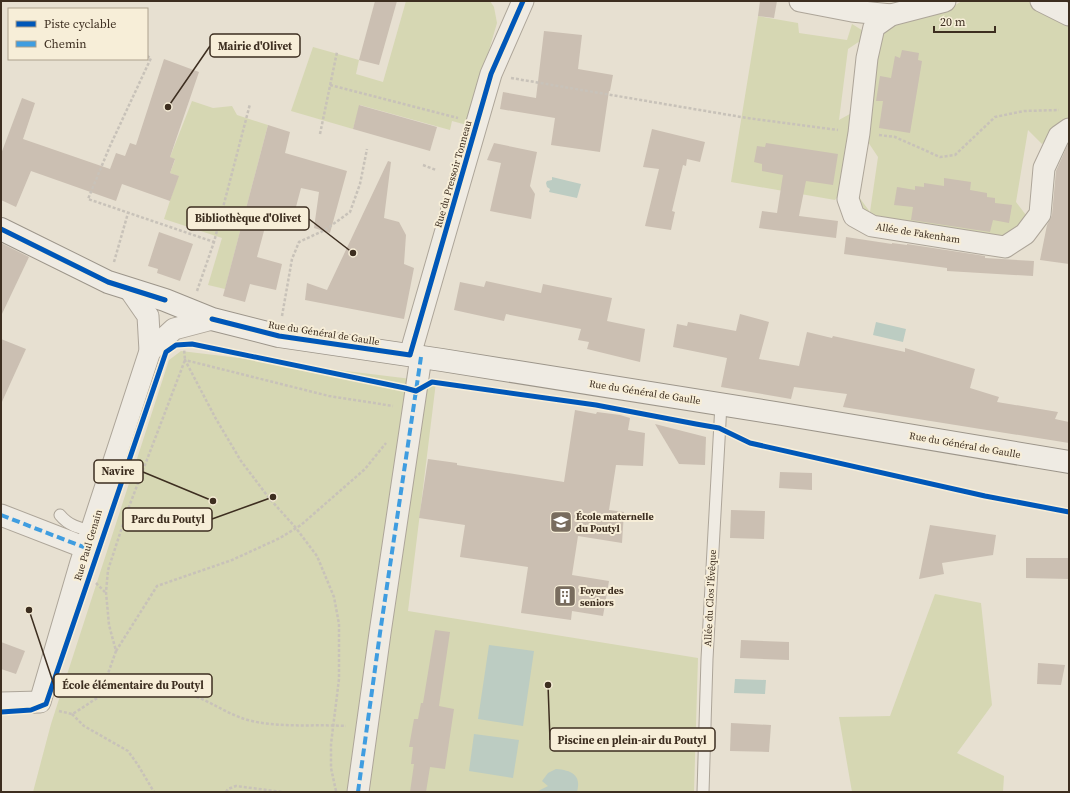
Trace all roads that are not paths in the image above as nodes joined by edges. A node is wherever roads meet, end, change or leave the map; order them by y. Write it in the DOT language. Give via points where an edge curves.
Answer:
graph roads {
  1 [pos="523,1"];
  2 [pos="800,1"];
  3 [pos="944,1"];
  4 [pos="1041,1"];
  5 [pos="891,15"];
  6 [pos="1069,15"];
  7 [pos="1066,120"];
  8 [pos="1,229"];
  9 [pos="130,290"];
  10 [pos="212,319"];
  11 [pos="150,351"];
  12 [pos="416,356"];
  13 [pos="721,404"];
  14 [pos="1069,462"];
  15 [pos="1,515"];
  16 [pos="60,515"];
  17 [pos="89,540"];
  18 [pos="1,703"];
  19 [pos="358,792"];
  20 [pos="703,792"];
  1 -- 12 [label="street, Rue du Pressoir Tonneau" via="491,74"];
  2 -- 5 [label="street, Allée de Fakenham"];
  3 -- 5 [label="street, Allée de Fakenham"];
  4 -- 6 [label="street"];
  5 -- 7 [label="street, Allée de Fakenham" via="874,27 867,58 859,133 848,199 854,216 872,226 1005,247 1025,234 1040,214 1044,168"];
  8 -- 9 [label="main road, Rue du Général de Gaulle" via="108,282"];
  9 -- 10 [label="main road, Rue du Général de Gaulle" via="165,300"];
  9 -- 11 [label="street, Rue Paul Genain" via="148,316"];
  10 -- 11 [label="street, Rue Paul Genain" via="174,329"];
  10 -- 12 [label="main road, Rue du Général de Gaulle" via="279,336"];
  11 -- 17 [label="street, Rue Paul Genain"];
  12 -- 13 [label="main road, Rue du Général de Gaulle"];
  12 -- 19 [label="street, Rue du Pressoir Tonneau"];
  13 -- 14 [label="main road, Rue du Général de Gaulle"];
  13 -- 20 [label="lane, Allée du Clos l'Évêque" via="707,659"];
  15 -- 17 [label="street"];
  16 -- 17 [label="lane"];
  17 -- 18 [label="street, Rue Paul Genain" via="40,702"];
}
